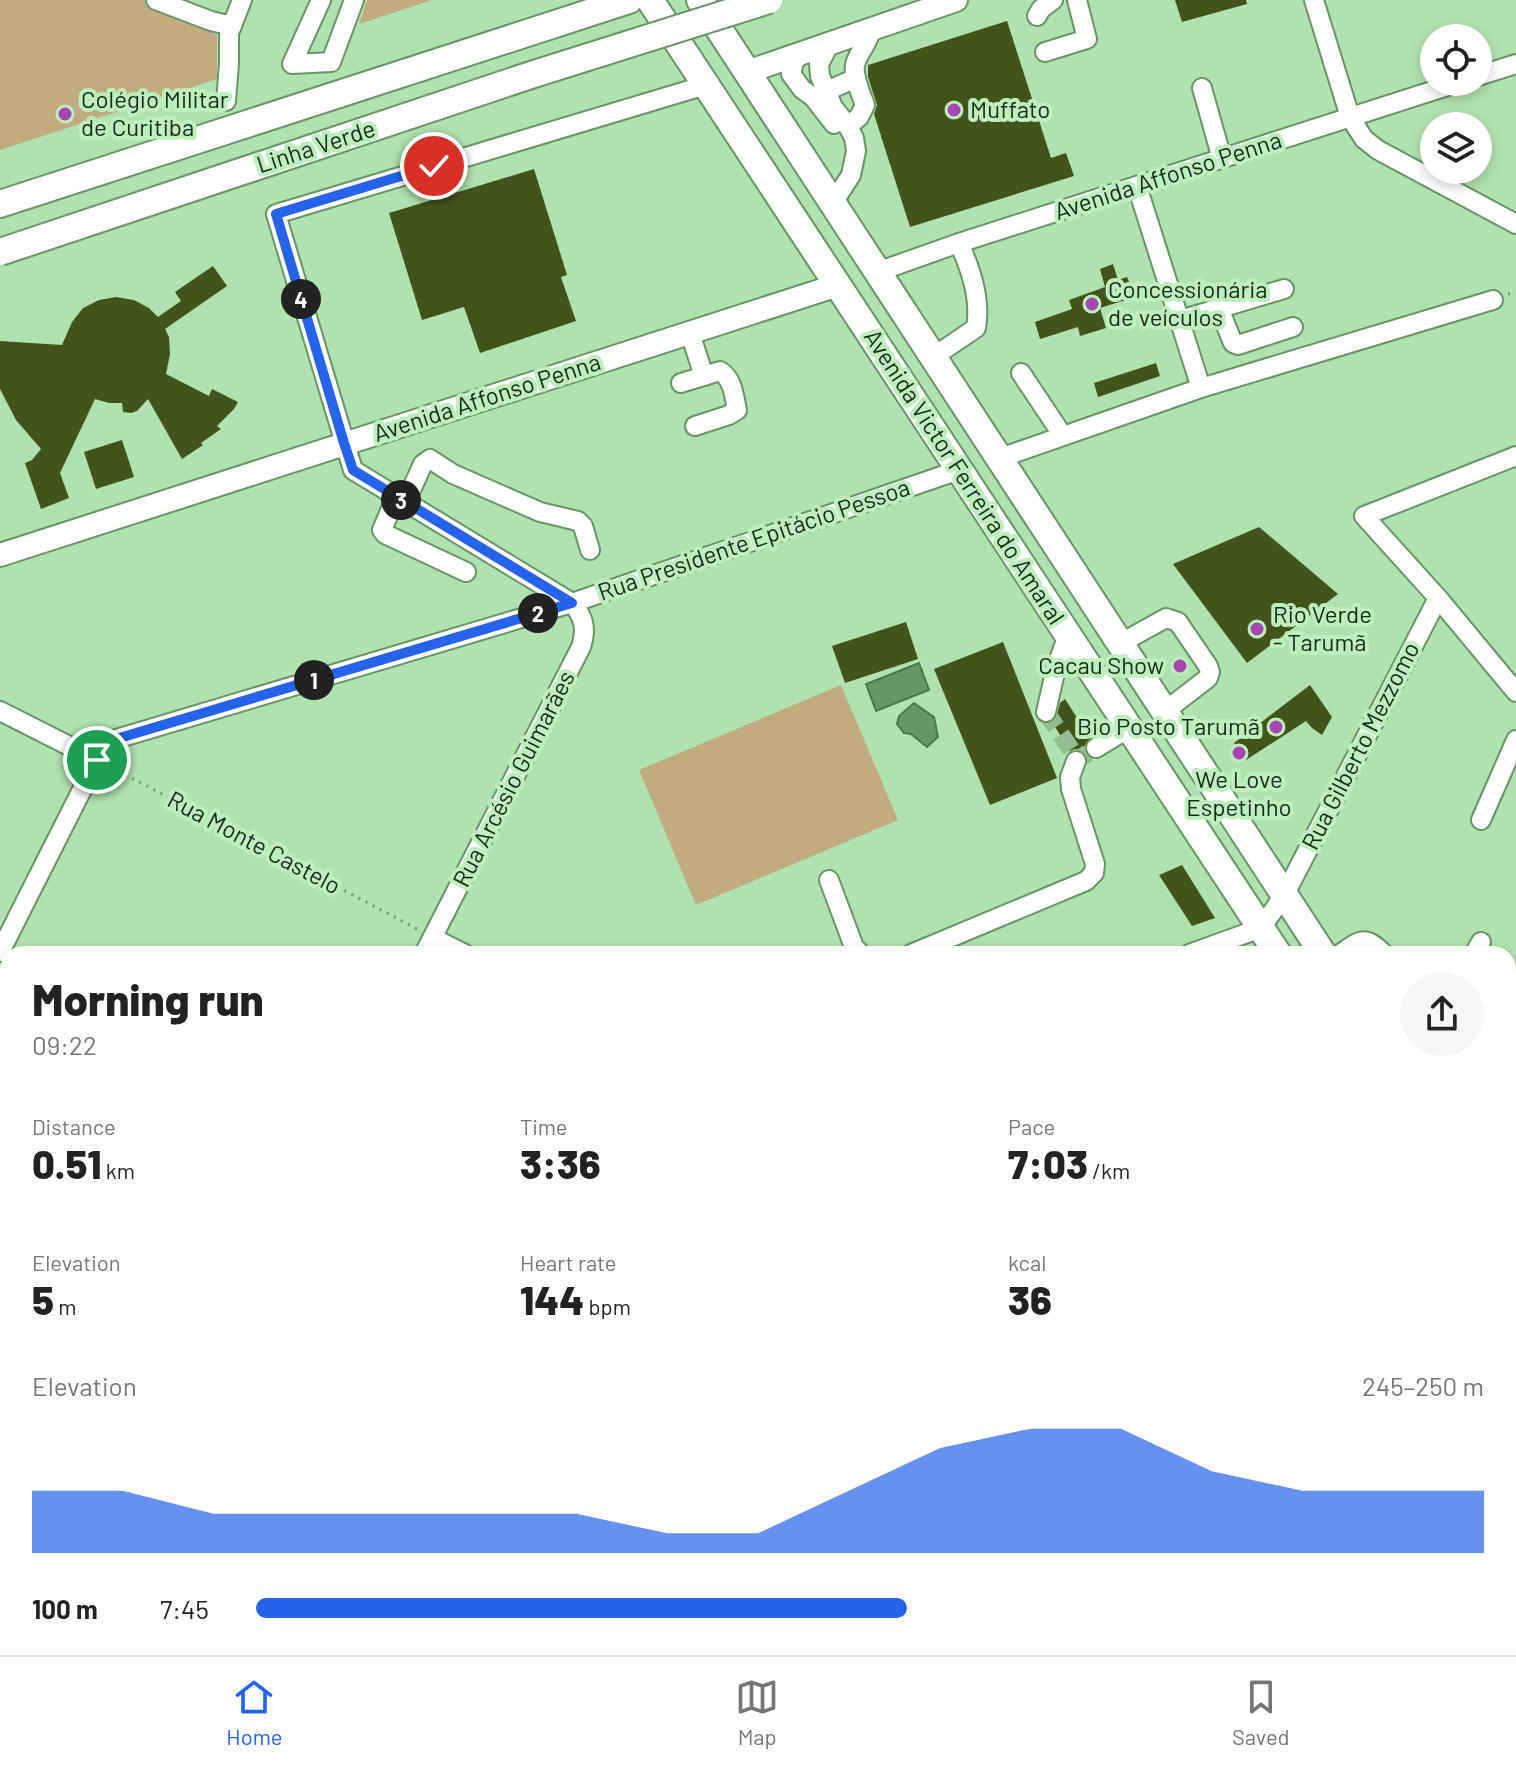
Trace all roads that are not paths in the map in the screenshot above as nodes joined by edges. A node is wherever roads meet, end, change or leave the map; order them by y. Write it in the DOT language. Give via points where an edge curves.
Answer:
graph roads {
  1 [pos="156,0"];
  2 [pos="242,0"];
  3 [pos="321,0"];
  4 [pos="354,0"];
  5 [pos="629,0"];
  6 [pos="650,0"];
  7 [pos="700,0"];
  8 [pos="769,0"];
  9 [pos="956,0"];
  10 [pos="1053,0"];
  11 [pos="1077,0"];
  12 [pos="1314,0"];
  13 [pos="1037,16"];
  14 [pos="232,26"];
  15 [pos="871,29"];
  16 [pos="830,43"];
  17 [pos="1045,52"];
  18 [pos="801,53"];
  19 [pos="1516,64"];
  20 [pos="747,72"];
  21 [pos="1492,72"];
  22 [pos="856,78"];
  23 [pos="706,85"];
  24 [pos="1202,88"];
  25 [pos="820,94"];
  26 [pos="1420,95"];
  27 [pos="226,101"];
  28 [pos="1350,117"];
  29 [pos="848,126"];
  30 [pos="1222,159"];
  31 [pos="1137,186"];
  32 [pos="830,198"];
  33 [pos="0,204"];
  34 [pos="1516,224"];
  35 [pos="959,243"];
  36 [pos="0,252"];
  37 [pos="877,272"];
  38 [pos="838,285"];
  39 [pos="1284,289"];
  40 [pos="1493,300"];
  41 [pos="1219,308"];
  42 [pos="1180,320"];
  43 [pos="1293,327"];
  44 [pos="690,333"];
  45 [pos="933,357"];
  46 [pos="1021,373"];
  47 [pos="704,376"];
  48 [pos="681,383"];
  49 [pos="1201,388"];
  50 [pos="695,426"];
  51 [pos="1063,436"];
  52 [pos="344,443"];
  53 [pos="1516,456"];
  54 [pos="1000,458"];
  55 [pos="959,470"];
  56 [pos="400,500"];
  57 [pos="590,550"];
  58 [pos="0,555"];
  59 [pos="466,572"];
  60 [pos="1438,598"];
  61 [pos="572,603"];
  62 [pos="1068,635"];
  63 [pos="1121,643"];
  64 [pos="1516,692"];
  65 [pos="0,711"];
  66 [pos="1165,711"];
  67 [pos="1046,712"];
  68 [pos="1129,728"];
  69 [pos="1516,740"];
  70 [pos="1096,748"];
  71 [pos="97,760"];
  72 [pos="1076,761"];
  73 [pos="1481,820"];
  74 [pos="829,880"];
  75 [pos="1285,894"];
  76 [pos="1261,928"];
  77 [pos="3,946"];
  78 [pos="429,946"];
  79 [pos="854,946"];
  80 [pos="930,946"];
  81 [pos="1212,946"];
  82 [pos="1273,946"];
  83 [pos="1318,946"];
  84 [pos="1353,946"];
  85 [pos="1376,946"];
  1 -- 14 [label="street"];
  2 -- 14 [label="street"];
  3 -- 4 [label="street" via="292,64 331,62"];
  5 -- 33 [label="highway, Linha Verde"];
  6 -- 23 [label="highway, Avenida Victor Ferreira do Amaral"];
  7 -- 20 [label="highway, Avenida Victor Ferreira do Amaral"];
  8 -- 36 [label="highway, Linha Verde, bridge"];
  9 -- 15 [label="main road"];
  10 -- 13 [label="street"];
  11 -- 17 [label="street" via="1095,37"];
  12 -- 28 [label="street"];
  14 -- 27 [label="street"];
  15 -- 16 [label="main road"];
  15 -- 22 [label="street" via="854,66"];
  16 -- 18 [label="main road"];
  16 -- 25 [label="street" via="819,64"];
  18 -- 20 [label="main road"];
  18 -- 25 [label="street" via="791,74 802,89"];
  19 -- 21 [label="street"];
  20 -- 32 [label="highway, Avenida Victor Ferreira do Amaral"];
  22 -- 25 [label="street"];
  22 -- 29 [label="street" via="865,105"];
  23 -- 38 [label="highway, Avenida Victor Ferreira do Amaral"];
  23 -- 52 [label="street" via="276,214"];
  24 -- 30 [label="street"];
  25 -- 29 [label="street"];
  25 -- 32 [label="street" via="848,149"];
  26 -- 28 [label="street, Avenida Affonso Penna"];
  28 -- 30 [label="street, Avenida Affonso Penna"];
  28 -- 34 [label="street" via="1378,150"];
  29 -- 32 [label="street" via="855,160 851,175"];
  30 -- 31 [label="street, Avenida Affonso Penna"];
  31 -- 35 [label="street, Avenida Affonso Penna"];
  31 -- 42 [label="street"];
  32 -- 37 [label="highway, Avenida Victor Ferreira do Amaral"];
  35 -- 37 [label="street, Avenida Affonso Penna"];
  35 -- 45 [label="street" via="979,311 976,328"];
  37 -- 45 [label="highway, Avenida Victor Ferreira do Amaral"];
  38 -- 44 [label="main road, Avenida Affonso Penna"];
  38 -- 55 [label="highway, Avenida Victor Ferreira do Amaral"];
  39 -- 41 [label="street"];
  40 -- 49 [label="street"];
  41 -- 42 [label="street"];
  41 -- 43 [label="street" via="1238,345"];
  42 -- 49 [label="street"];
  44 -- 47 [label="street"];
  44 -- 52 [label="main road, Avenida Affonso Penna"];
  45 -- 54 [label="highway, Avenida Victor Ferreira do Amaral"];
  46 -- 51 [label="street"];
  47 -- 48 [label="street"];
  47 -- 50 [label="street" via="720,371 727,375 737,410"];
  49 -- 51 [label="street"];
  51 -- 54 [label="street"];
  52 -- 56 [label="street" via="353,470"];
  52 -- 58 [label="main road, Avenida Affonso Penna"];
  53 -- 60 [label="street" via="1364,516"];
  54 -- 63 [label="highway, Avenida Victor Ferreira do Amaral"];
  55 -- 61 [label="street, Rua Presidente Epitácio Pessoa"];
  55 -- 62 [label="highway, Avenida Victor Ferreira do Amaral"];
  56 -- 57 [label="street" via="430,459 540,512 578,521"];
  56 -- 59 [label="street" via="382,530 385,534"];
  56 -- 61 [label="street"];
  60 -- 64 [label="street"];
  60 -- 75 [label="street, Rua Gilberto Mezzomo"];
  61 -- 71 [label="street, Rua Presidente Epitácio Pessoa" via="116,739"];
  61 -- 78 [label="street, Rua Arcésio Guimarães" via="584,623 581,647"];
  62 -- 67 [label="street"];
  62 -- 68 [label="highway, Avenida Victor Ferreira do Amaral"];
  63 -- 66 [label="highway, Avenida Victor Ferreira do Amaral"];
  63 -- 66 [label="street" via="1171,618 1208,666 1208,678"];
  65 -- 71 [label="street"];
  66 -- 75 [label="highway, Avenida Victor Ferreira do Amaral"];
  68 -- 70 [label="street"];
  68 -- 76 [label="highway, Avenida Victor Ferreira do Amaral"];
  69 -- 73 [label="street"];
  71 -- 77 [label="street"];
  72 -- 80 [label="street" via="1071,789 1094,873 1086,881"];
  74 -- 79 [label="street"];
  75 -- 76 [label="street, Rua Gilberto Mezzomo"];
  75 -- 83 [label="highway, Avenida Victor Ferreira do Amaral"];
  76 -- 81 [label="street"];
  76 -- 82 [label="highway, Avenida Victor Ferreira do Amaral"];
  84 -- 85 [label="street" via="1367,940"];
}
